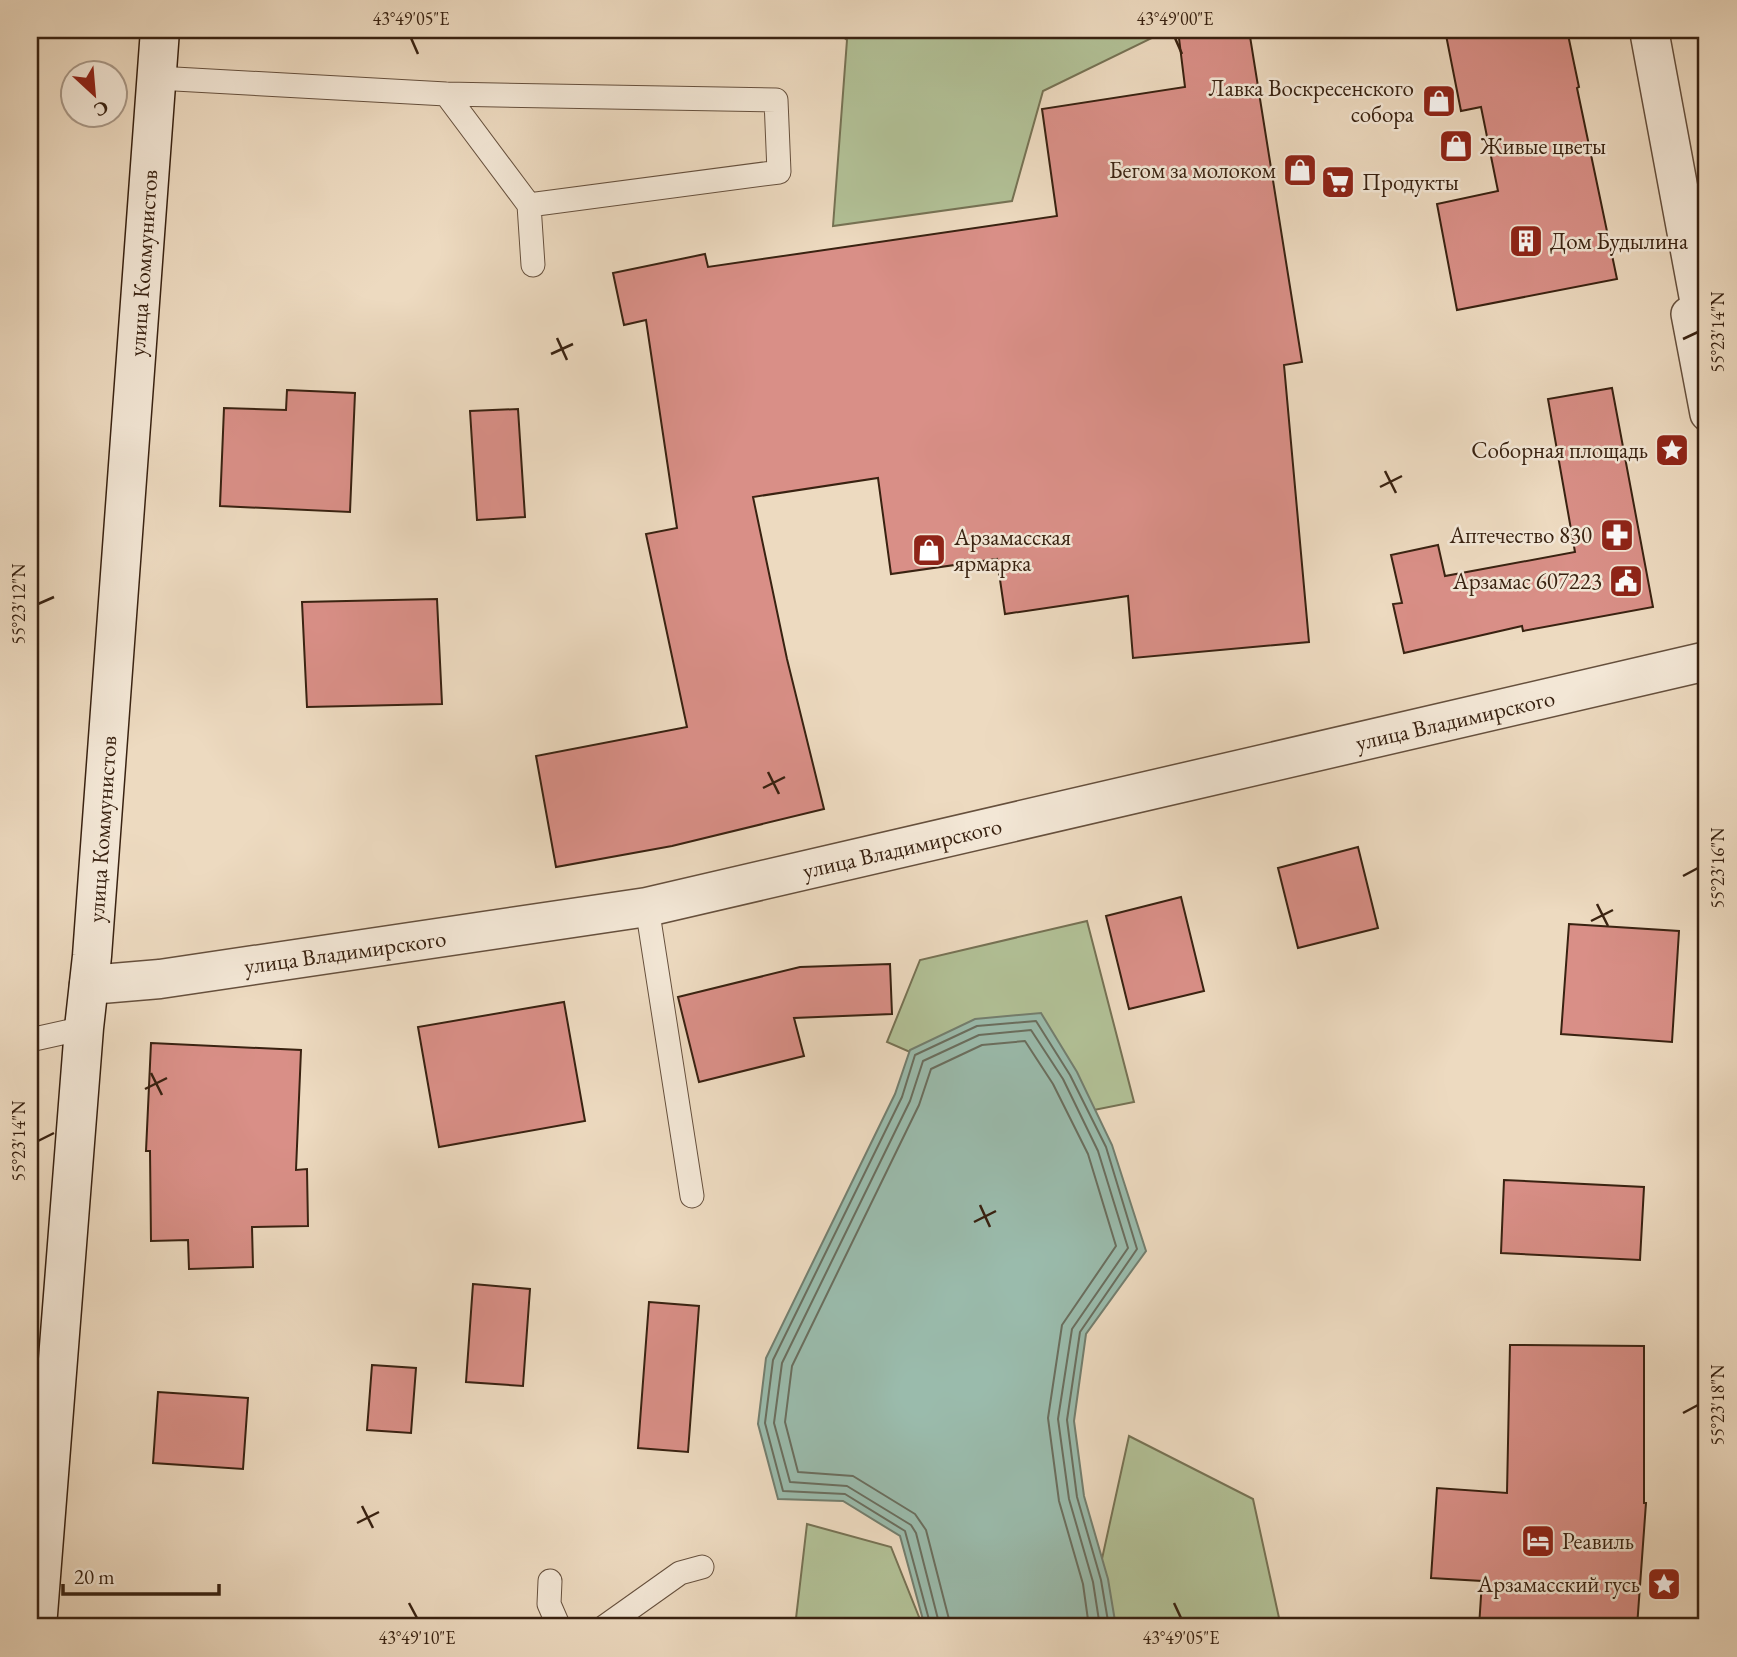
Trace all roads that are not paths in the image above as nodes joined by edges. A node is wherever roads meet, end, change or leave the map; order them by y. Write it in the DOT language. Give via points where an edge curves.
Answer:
graph roads {
  1 [pos="160,30"];
  2 [pos="1634,30"];
  3 [pos="1649,30"];
  4 [pos="157,78"];
  5 [pos="446,94"];
  6 [pos="529,205"];
  7 [pos="533,265"];
  8 [pos="1707,342"];
  9 [pos="1707,414"];
  10 [pos="1707,661"];
  11 [pos="647,907"];
  12 [pos="89,985"];
  13 [pos="84,1028"];
  14 [pos="30,1040"];
  15 [pos="692,1196"];
  16 [pos="702,1566"];
  17 [pos="550,1581"];
  18 [pos="37,1627"];
  19 [pos="559,1627"];
  20 [pos="604,1627"];
  1 -- 4 [label="street, улица Коммунистов"];
  2 -- 9 [label="street"];
  3 -- 8 [label="street"];
  4 -- 5 [label="lane"];
  4 -- 12 [label="street, улица Коммунистов"];
  5 -- 6 [label="lane"];
  5 -- 6 [label="lane" via="776,100 779,172"];
  6 -- 7 [label="lane"];
  10 -- 11 [label="street, улица Владимирского"];
  11 -- 12 [label="street, улица Владимирского" via="160,979"];
  11 -- 15 [label="lane"];
  12 -- 13 [label="street, улица Коммунистов"];
  13 -- 14 [label="lane"];
  13 -- 18 [label="street, улица Коммунистов"];
  16 -- 20 [label="lane" via="680,1573"];
  17 -- 19 [label="lane" via="549,1604"];
}
